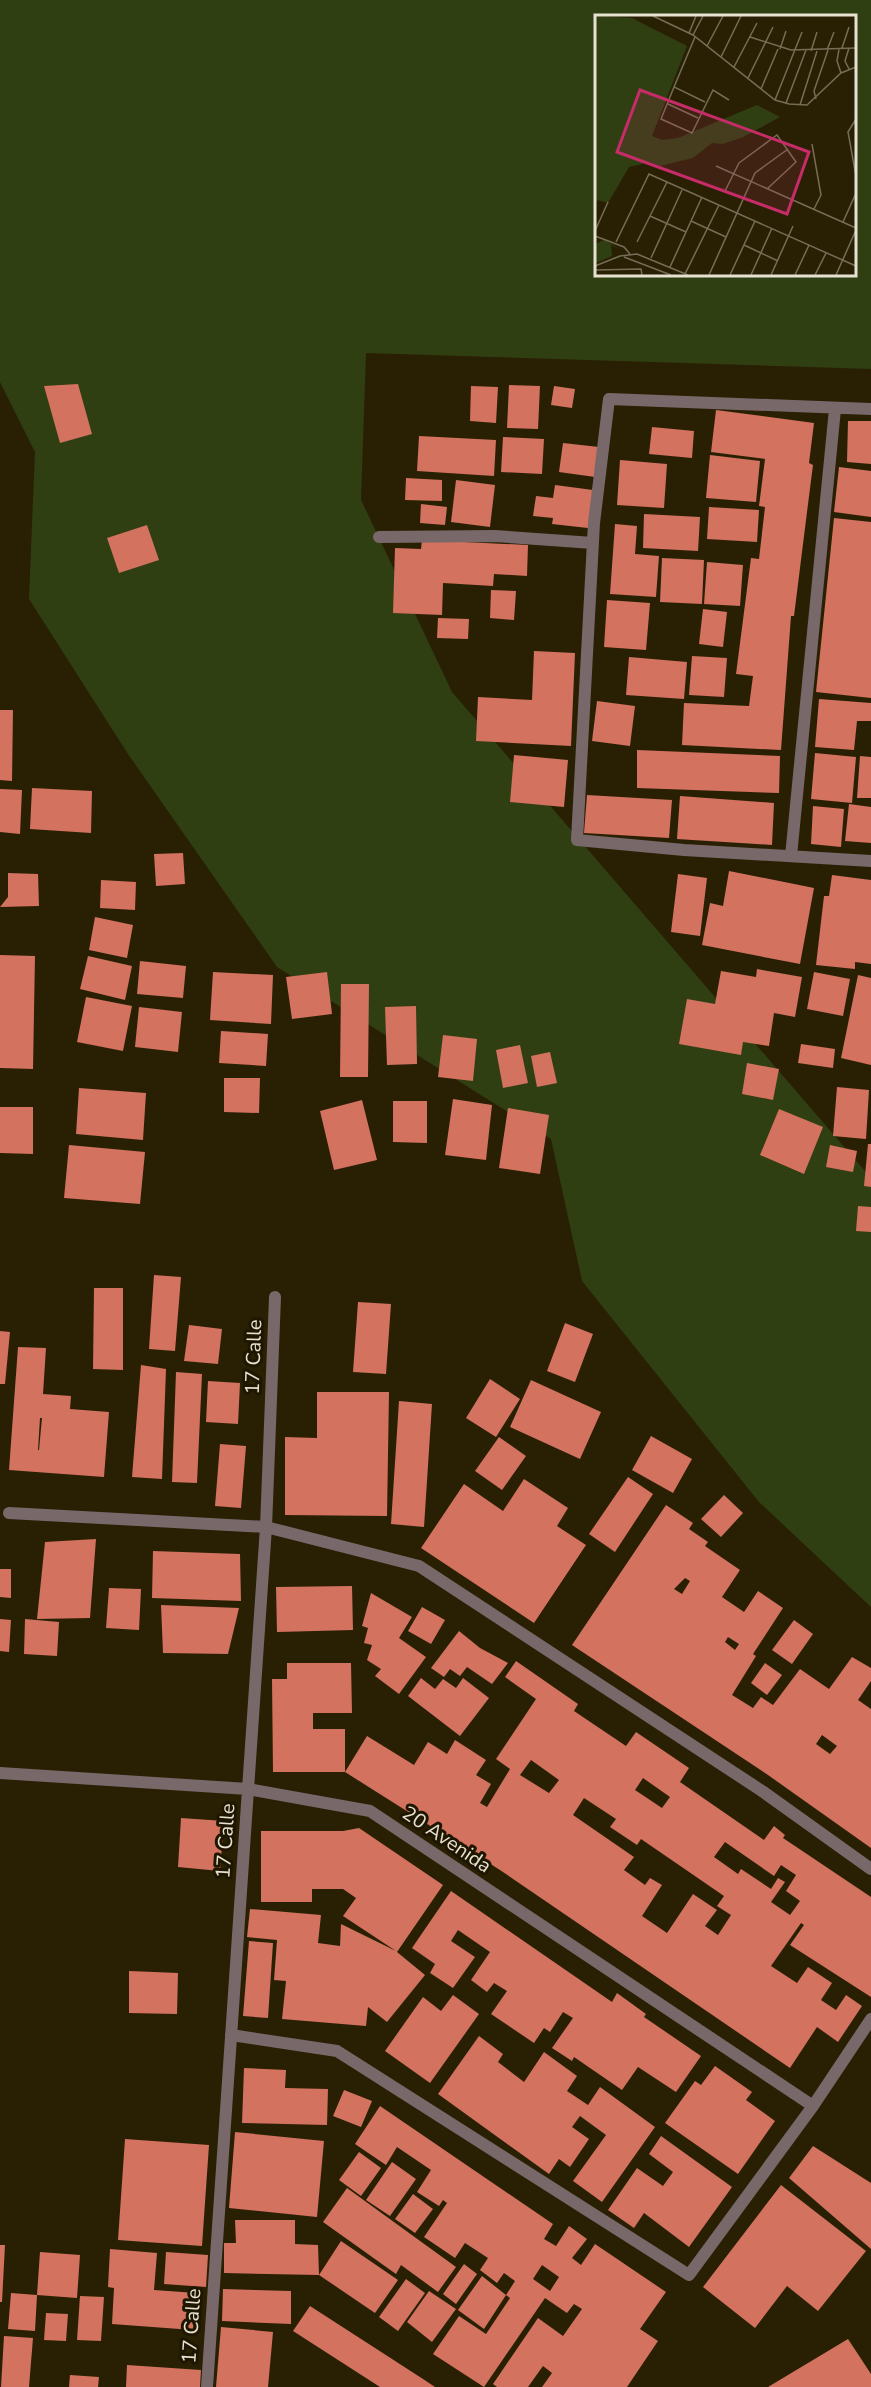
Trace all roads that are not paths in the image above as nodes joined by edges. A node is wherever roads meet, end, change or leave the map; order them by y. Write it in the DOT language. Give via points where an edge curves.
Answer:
graph roads {
  1 [pos="835,409"];
  2 [pos="871,409"];
  3 [pos="379,537"];
  4 [pos="594,543"];
  5 [pos="791,856"];
  6 [pos="871,861"];
  7 [pos="275,1298"];
  8 [pos="9,1513"];
  9 [pos="266,1527"];
  10 [pos="0,1773"];
  11 [pos="248,1789"];
  12 [pos="871,1869"];
  13 [pos="871,2019"];
  14 [pos="231,2035"];
  15 [pos="813,2106"];
  16 [pos="207,2387"];
  1 -- 2 [label="street"];
  1 -- 4 [label="street" via="609,399"];
  1 -- 5 [label="street"];
  3 -- 4 [label="street" via="495,537"];
  4 -- 5 [label="street" via="577,840"];
  5 -- 6 [label="street"];
  7 -- 9 [label="street, 17 Calle"];
  8 -- 9 [label="street"];
  9 -- 11 [label="street, 17 Calle"];
  9 -- 12 [label="street" via="419,1566 762,1791"];
  10 -- 11 [label="street, 20 Avenida"];
  11 -- 14 [label="street, 17 Calle"];
  11 -- 15 [label="street, 20 Avenida" via="369,1811"];
  13 -- 15 [label="street"];
  14 -- 15 [label="street" via="337,2051 689,2275"];
  14 -- 16 [label="street, 17 Calle"];
}
